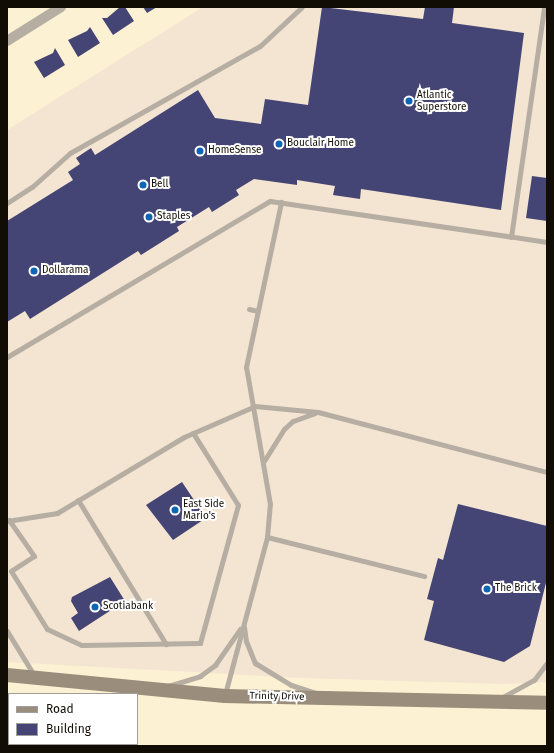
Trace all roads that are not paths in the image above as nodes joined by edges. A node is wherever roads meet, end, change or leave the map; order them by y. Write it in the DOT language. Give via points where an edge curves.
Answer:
graph roads {
  1 [pos="61,7"];
  2 [pos="302,7"];
  3 [pos="544,7"];
  4 [pos="7,41"];
  5 [pos="281,202"];
  6 [pos="7,203"];
  7 [pos="511,237"];
  8 [pos="547,242"];
  9 [pos="249,309"];
  10 [pos="258,311"];
  11 [pos="7,357"];
  12 [pos="255,406"];
  13 [pos="318,412"];
  14 [pos="193,433"];
  15 [pos="264,462"];
  16 [pos="547,472"];
  17 [pos="78,500"];
  18 [pos="8,520"];
  19 [pos="267,537"];
  20 [pos="424,576"];
  21 [pos="244,623"];
  22 [pos="7,631"];
  23 [pos="166,644"];
  24 [pos="547,663"];
  25 [pos="7,675"];
  26 [pos="35,676"];
  27 [pos="158,689"];
  28 [pos="225,696"];
  29 [pos="331,698"];
  30 [pos="494,701"];
  31 [pos="547,703"];
  1 -- 4 [label="street"];
  2 -- 6 [label="lane" via="260,46 70,153 32,188"];
  3 -- 7 [label="lane"];
  5 -- 7 [label="lane"];
  5 -- 10 [label="lane"];
  5 -- 11 [label="lane" via="270,201"];
  7 -- 8 [label="lane"];
  9 -- 10 [label="lane"];
  10 -- 12 [label="lane" via="246,368"];
  12 -- 13 [label="lane"];
  12 -- 14 [label="lane"];
  12 -- 15 [label="lane"];
  13 -- 15 [label="lane" via="304,416 284,429"];
  13 -- 16 [label="lane"];
  14 -- 17 [label="lane"];
  14 -- 23 [label="lane" via="238,505 200,643"];
  15 -- 19 [label="lane" via="270,504"];
  17 -- 18 [label="lane" via="57,513"];
  17 -- 23 [label="lane"];
  18 -- 23 [label="lane" via="34,556 11,571 47,629 82,645"];
  19 -- 20 [label="lane"];
  19 -- 21 [label="lane"];
  21 -- 27 [label="lane" via="226,654 215,665 200,676"];
  21 -- 28 [label="lane"];
  21 -- 29 [label="lane" via="246,641 255,664 291,685"];
  22 -- 26 [label="lane"];
  24 -- 30 [label="lane" via="534,680"];
  25 -- 26 [label="street, Trinity Drive"];
  26 -- 27 [label="street, Trinity Drive"];
  27 -- 28 [label="street, Trinity Drive"];
  28 -- 29 [label="street, Trinity Drive"];
  29 -- 30 [label="street, Trinity Drive"];
  30 -- 31 [label="street, Trinity Drive"];
}
